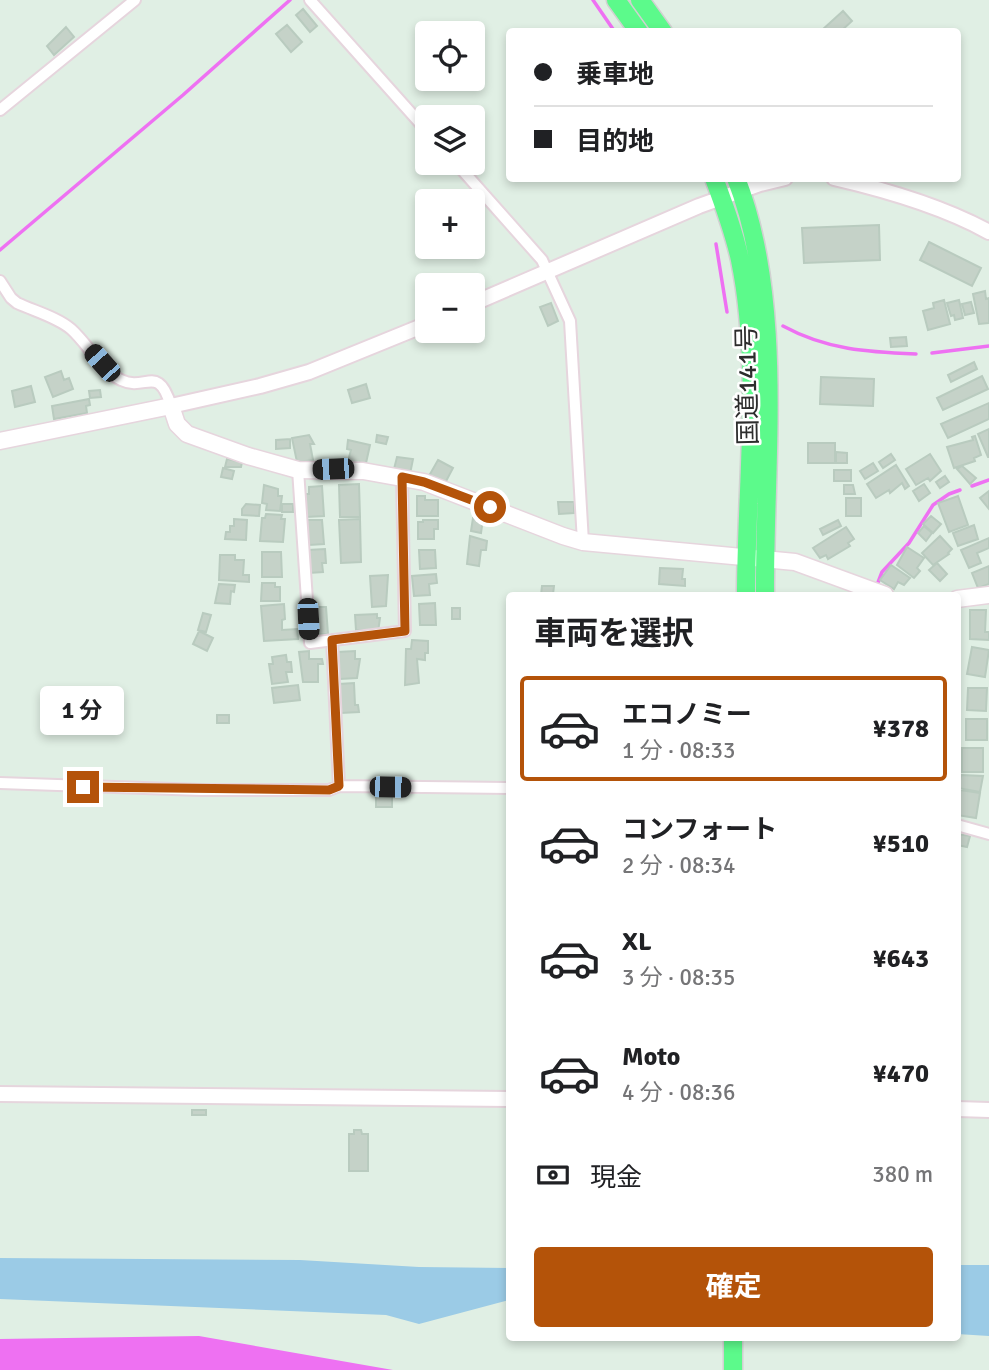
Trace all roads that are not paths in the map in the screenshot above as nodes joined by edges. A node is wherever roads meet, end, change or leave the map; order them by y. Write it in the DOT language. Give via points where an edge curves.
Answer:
graph roads {
  1 [pos="135,0"];
  2 [pos="310,0"];
  3 [pos="616,0"];
  4 [pos="640,0"];
  5 [pos="636,28"];
  6 [pos="660,28"];
  7 [pos="0,110"];
  8 [pos="415,118"];
  9 [pos="467,175"];
  10 [pos="715,182"];
  11 [pos="758,182"];
  12 [pos="853,182"];
  13 [pos="738,185"];
  14 [pos="721,197"];
  15 [pos="989,232"];
  16 [pos="549,270"];
  17 [pos="0,281"];
  18 [pos="485,298"];
  19 [pos="415,329"];
  20 [pos="172,406"];
  21 [pos="0,441"];
  22 [pos="298,470"];
  23 [pos="402,477"];
  24 [pos="583,542"];
  25 [pos="746,555"];
  26 [pos="765,558"];
  27 [pos="746,592"];
  28 [pos="765,592"];
  29 [pos="877,592"];
  30 [pos="989,595"];
  31 [pos="961,599"];
  32 [pos="332,640"];
  33 [pos="0,783"];
  34 [pos="339,786"];
  35 [pos="506,788"];
  36 [pos="961,826"];
  37 [pos="989,834"];
  38 [pos="0,1094"];
  39 [pos="506,1099"];
  40 [pos="961,1109"];
  41 [pos="989,1110"];
  42 [pos="733,1341"];
  43 [pos="733,1370"];
  1 -- 7 [label="street"];
  2 -- 8 [label="street"];
  3 -- 5 [label="highway"];
  4 -- 6 [label="highway"];
  9 -- 16 [label="street"];
  10 -- 14 [label="highway, 国道141号"];
  11 -- 13 [label="street"];
  12 -- 15 [label="street" via="954,215"];
  13 -- 14 [label="street"];
  13 -- 26 [label="highway, 国道141号" via="756,252 765,312"];
  14 -- 16 [label="street"];
  14 -- 25 [label="highway, 国道141号" via="740,260 746,302 750,393"];
  16 -- 18 [label="street"];
  16 -- 24 [label="street" via="572,329"];
  17 -- 20 [label="street" via="17,303 71,329 115,376 127,382 159,383"];
  19 -- 20 [label="street" via="309,372"];
  20 -- 21 [label="main road"];
  20 -- 22 [label="main road" via="177,424 187,434"];
  22 -- 23 [label="main road"];
  22 -- 32 [label="street" via="310,643"];
  23 -- 24 [label="main road"];
  23 -- 32 [label="street" via="405,631"];
  24 -- 25 [label="main road"];
  25 -- 26 [label="main road"];
  25 -- 27 [label="highway, 国道141号"];
  26 -- 28 [label="highway, 国道141号"];
  26 -- 29 [label="main road" via="795,562"];
  30 -- 31 [label="main road"];
  32 -- 34 [label="street"];
  33 -- 34 [label="street" via="201,790 329,790"];
  34 -- 35 [label="street"];
  36 -- 37 [label="street"];
  38 -- 39 [label="street"];
  40 -- 41 [label="street"];
  42 -- 43 [label="highway"];
}
